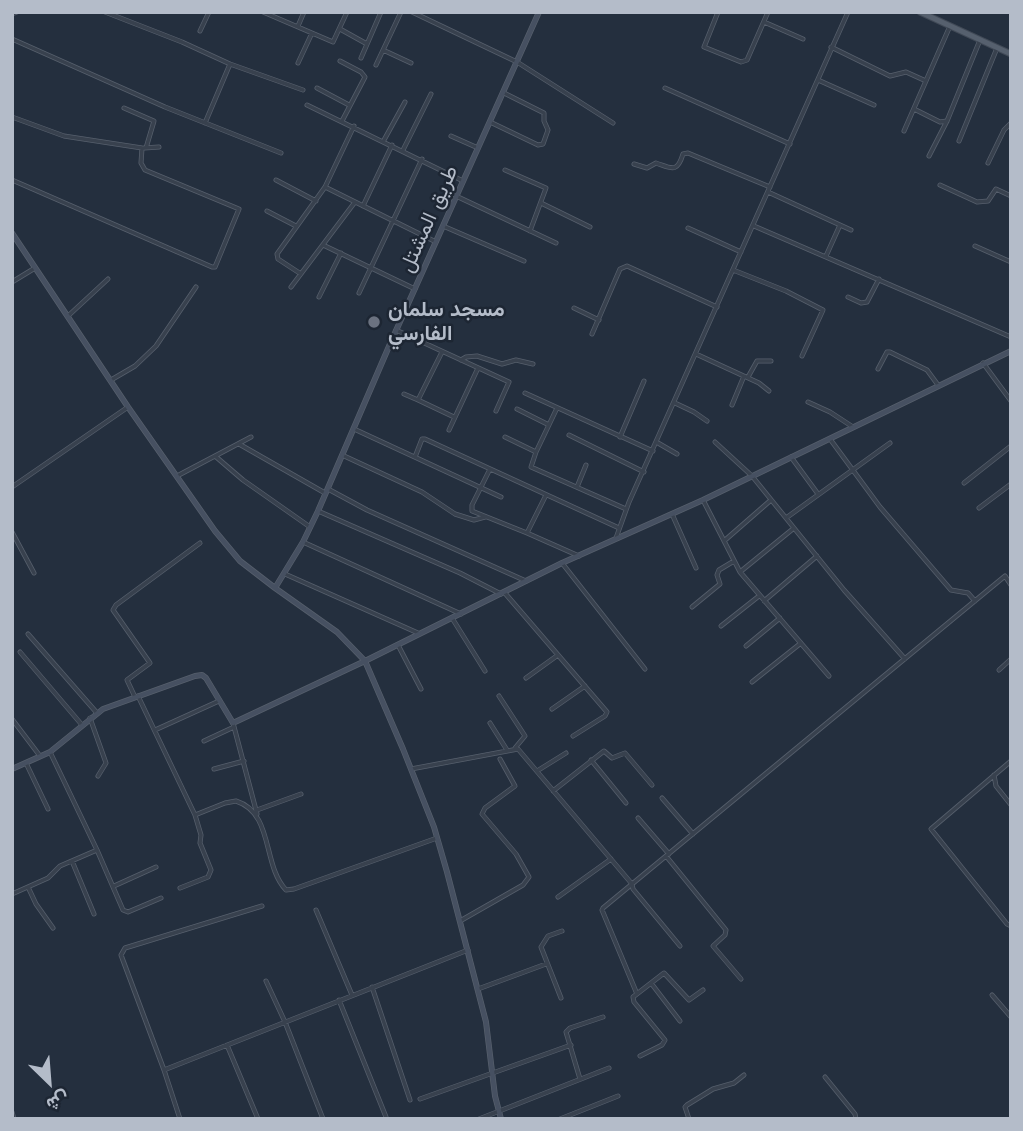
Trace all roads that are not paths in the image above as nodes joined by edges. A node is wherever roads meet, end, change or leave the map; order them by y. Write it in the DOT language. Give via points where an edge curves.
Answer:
graph roads {
  1 [pos="17,12"];
  2 [pos="105,12"];
  3 [pos="209,12"];
  4 [pos="263,12"];
  5 [pos="304,12"];
  6 [pos="347,12"];
  7 [pos="381,12"];
  8 [pos="401,12"];
  9 [pos="412,12"];
  10 [pos="539,12"];
  11 [pos="718,12"];
  12 [pos="768,12"];
  13 [pos="848,12"];
  14 [pos="924,13"];
  15 [pos="12,14"];
  16 [pos="275,15"];
  17 [pos="764,22"];
  18 [pos="298,26"];
  19 [pos="950,26"];
  20 [pos="340,29"];
  21 [pos="200,32"];
  22 [pos="312,33"];
  23 [pos="12,39"];
  24 [pos="803,39"];
  25 [pos="980,40"];
  26 [pos="367,44"];
  27 [pos="831,47"];
  28 [pos="998,48"];
  29 [pos="383,50"];
  30 [pos="1011,54"];
  31 [pos="361,58"];
  32 [pos="340,61"];
  33 [pos="517,62"];
  34 [pos="298,63"];
  35 [pos="411,63"];
  36 [pos="230,64"];
  37 [pos="376,65"];
  38 [pos="817,80"];
  39 [pos="926,80"];
  40 [pos="317,88"];
  41 [pos="665,88"];
  42 [pos="303,90"];
  43 [pos="504,93"];
  44 [pos="432,94"];
  45 [pos="405,102"];
  46 [pos="307,104"];
  47 [pos="349,105"];
  48 [pos="874,105"];
  49 [pos="124,108"];
  50 [pos="914,109"];
  51 [pos="12,117"];
  52 [pos="342,121"];
  53 [pos="947,121"];
  54 [pos="490,122"];
  55 [pos="205,123"];
  56 [pos="614,123"];
  57 [pos="1011,123"];
  58 [pos="354,125"];
  59 [pos="904,131"];
  60 [pos="450,136"];
  61 [pos="384,140"];
  62 [pos="959,141"];
  63 [pos="790,144"];
  64 [pos="392,145"];
  65 [pos="159,147"];
  66 [pos="144,148"];
  67 [pos="478,148"];
  68 [pos="402,150"];
  69 [pos="281,153"];
  70 [pos="929,156"];
  71 [pos="422,159"];
  72 [pos="988,163"];
  73 [pos="634,164"];
  74 [pos="505,170"];
  75 [pos="12,180"];
  76 [pos="276,180"];
  77 [pos="463,180"];
  78 [pos="940,185"];
  79 [pos="325,187"];
  80 [pos="770,187"];
  81 [pos="768,192"];
  82 [pos="1010,194"];
  83 [pos="456,196"];
  84 [pos="316,201"];
  85 [pos="355,202"];
  86 [pos="541,203"];
  87 [pos="363,206"];
  88 [pos="267,211"];
  89 [pos="393,221"];
  90 [pos="840,225"];
  91 [pos="296,226"];
  92 [pos="443,226"];
  93 [pos="754,226"];
  94 [pos="590,227"];
  95 [pos="688,228"];
  96 [pos="851,230"];
  97 [pos="530,231"];
  98 [pos="12,233"];
  99 [pos="436,242"];
  100 [pos="556,243"];
  101 [pos="323,245"];
  102 [pos="975,246"];
  103 [pos="741,252"];
  104 [pos="341,253"];
  105 [pos="826,256"];
  106 [pos="524,261"];
  107 [pos="1011,262"];
  108 [pos="35,268"];
  109 [pos="371,268"];
  110 [pos="733,270"];
  111 [pos="301,274"];
  112 [pos="108,279"];
  113 [pos="879,279"];
  114 [pos="12,282"];
  115 [pos="197,287"];
  116 [pos="290,287"];
  117 [pos="415,289"];
  118 [pos="359,293"];
  119 [pos="318,297"];
  120 [pos="848,297"];
  121 [pos="717,307"];
  122 [pos="574,308"];
  123 [pos="68,316"];
  124 [pos="599,320"];
  125 [pos="396,330"];
  126 [pos="592,334"];
  127 [pos="1011,337"];
  128 [pos="1011,351"];
  129 [pos="442,352"];
  130 [pos="696,354"];
  131 [pos="802,355"];
  132 [pos="461,360"];
  133 [pos="771,361"];
  134 [pos="983,363"];
  135 [pos="533,364"];
  136 [pos="478,368"];
  137 [pos="878,369"];
  138 [pos="746,377"];
  139 [pos="111,380"];
  140 [pos="644,381"];
  141 [pos="938,386"];
  142 [pos="769,391"];
  143 [pos="525,393"];
  144 [pos="404,394"];
  145 [pos="418,400"];
  146 [pos="1011,401"];
  147 [pos="808,402"];
  148 [pos="675,403"];
  149 [pos="732,405"];
  150 [pos="128,407"];
  151 [pos="557,408"];
  152 [pos="517,409"];
  153 [pos="496,411"];
  154 [pos="455,417"];
  155 [pos="707,421"];
  156 [pos="549,425"];
  157 [pos="853,427"];
  158 [pos="354,429"];
  159 [pos="449,430"];
  160 [pos="569,435"];
  161 [pos="251,437"];
  162 [pos="505,437"];
  163 [pos="620,437"];
  164 [pos="830,439"];
  165 [pos="715,442"];
  166 [pos="657,443"];
  167 [pos="890,443"];
  168 [pos="239,444"];
  169 [pos="1011,446"];
  170 [pos="653,451"];
  171 [pos="536,452"];
  172 [pos="677,454"];
  173 [pos="342,455"];
  174 [pos="215,456"];
  175 [pos="415,457"];
  176 [pos="791,457"];
  177 [pos="586,465"];
  178 [pos="491,469"];
  179 [pos="852,469"];
  180 [pos="644,472"];
  181 [pos="177,476"];
  182 [pos="752,476"];
  183 [pos="964,484"];
  184 [pos="1011,484"];
  185 [pos="12,486"];
  186 [pos="480,487"];
  187 [pos="577,487"];
  188 [pos="327,491"];
  189 [pos="818,494"];
  190 [pos="546,495"];
  191 [pos="501,497"];
  192 [pos="703,500"];
  193 [pos="771,500"];
  194 [pos="979,508"];
  195 [pos="627,509"];
  196 [pos="318,511"];
  197 [pos="671,514"];
  198 [pos="485,517"];
  199 [pos="786,518"];
  200 [pos="310,527"];
  201 [pos="620,528"];
  202 [pos="794,528"];
  203 [pos="12,532"];
  204 [pos="527,533"];
  205 [pos="616,538"];
  206 [pos="724,541"];
  207 [pos="303,542"];
  208 [pos="200,543"];
  209 [pos="580,556"];
  210 [pos="817,556"];
  211 [pos="734,561"];
  212 [pos="562,563"];
  213 [pos="696,568"];
  214 [pos="740,572"];
  215 [pos="1011,572"];
  216 [pos="34,573"];
  217 [pos="284,573"];
  218 [pos="1005,576"];
  219 [pos="526,581"];
  220 [pos="1011,584"];
  221 [pos="275,589"];
  222 [pos="503,593"];
  223 [pos="759,596"];
  224 [pos="764,600"];
  225 [pos="975,601"];
  226 [pos="692,607"];
  227 [pos="461,614"];
  228 [pos="452,618"];
  229 [pos="780,618"];
  230 [pos="721,626"];
  231 [pos="27,634"];
  232 [pos="420,634"];
  233 [pos="801,643"];
  234 [pos="398,645"];
  235 [pos="746,646"];
  236 [pos="20,652"];
  237 [pos="558,655"];
  238 [pos="905,659"];
  239 [pos="1011,659"];
  240 [pos="365,662"];
  241 [pos="645,669"];
  242 [pos="999,670"];
  243 [pos="485,671"];
  244 [pos="829,676"];
  245 [pos="526,678"];
  246 [pos="752,682"];
  247 [pos="585,686"];
  248 [pos="421,689"];
  249 [pos="137,696"];
  250 [pos="499,696"];
  251 [pos="219,701"];
  252 [pos="552,709"];
  253 [pos="97,713"];
  254 [pos="12,719"];
  255 [pos="90,719"];
  256 [pos="490,723"];
  257 [pos="82,725"];
  258 [pos="234,725"];
  259 [pos="155,730"];
  260 [pos="573,736"];
  261 [pos="204,741"];
  262 [pos="515,748"];
  263 [pos="507,750"];
  264 [pos="50,752"];
  265 [pos="566,753"];
  266 [pos="40,756"];
  267 [pos="500,759"];
  268 [pos="591,760"];
  269 [pos="244,761"];
  270 [pos="1011,761"];
  271 [pos="26,763"];
  272 [pos="13,766"];
  273 [pos="214,769"];
  274 [pos="411,769"];
  275 [pos="537,771"];
  276 [pos="98,775"];
  277 [pos="994,775"];
  278 [pos="652,785"];
  279 [pos="553,790"];
  280 [pos="301,794"];
  281 [pos="662,798"];
  282 [pos="626,803"];
  283 [pos="1011,805"];
  284 [pos="48,809"];
  285 [pos="257,810"];
  286 [pos="195,815"];
  287 [pos="257,816"];
  288 [pos="638,818"];
  289 [pos="693,834"];
  290 [pos="437,838"];
  291 [pos="97,850"];
  292 [pos="668,855"];
  293 [pos="611,859"];
  294 [pos="72,861"];
  295 [pos="156,867"];
  296 [pos="632,884"];
  297 [pos="28,887"];
  298 [pos="113,887"];
  299 [pos="180,888"];
  300 [pos="12,894"];
  301 [pos="558,897"];
  302 [pos="160,898"];
  303 [pos="262,906"];
  304 [pos="316,910"];
  305 [pos="94,914"];
  306 [pos="460,921"];
  307 [pos="1011,926"];
  308 [pos="53,928"];
  309 [pos="562,931"];
  310 [pos="680,946"];
  311 [pos="468,950"];
  312 [pos="546,964"];
  313 [pos="741,979"];
  314 [pos="266,981"];
  315 [pos="651,983"];
  316 [pos="372,987"];
  317 [pos="478,989"];
  318 [pos="703,990"];
  319 [pos="637,994"];
  320 [pos="352,995"];
  321 [pos="992,995"];
  322 [pos="561,998"];
  323 [pos="339,1000"];
  324 [pos="603,1017"];
  325 [pos="1011,1017"];
  326 [pos="680,1021"];
  327 [pos="285,1022"];
  328 [pos="227,1045"];
  329 [pos="571,1045"];
  330 [pos="639,1056"];
  331 [pos="609,1068"];
  332 [pos="164,1070"];
  333 [pos="494,1074"];
  334 [pos="744,1075"];
  335 [pos="825,1077"];
  336 [pos="580,1079"];
  337 [pos="618,1096"];
  338 [pos="420,1099"];
  339 [pos="410,1100"];
  340 [pos="12,1112"];
  341 [pos="498,1112"];
  342 [pos="386,1117"];
  343 [pos="14,1119"];
  344 [pos="180,1119"];
  345 [pos="258,1119"];
  346 [pos="323,1119"];
  347 [pos="479,1119"];
  348 [pos="501,1119"];
  349 [pos="560,1119"];
  350 [pos="689,1119"];
  351 [pos="856,1119"];
  1 -- 15 [label="street"];
  2 -- 36 [label="street"];
  3 -- 21 [label="street"];
  4 -- 16 [label="street"];
  5 -- 18 [label="street"];
  6 -- 20 [label="street"];
  7 -- 26 [label="street"];
  8 -- 29 [label="street"];
  9 -- 33 [label="street"];
  10 -- 33 [label="street, طريق المشتل"];
  11 -- 17 [label="street" via="704,47 741,62 747,60"];
  12 -- 17 [label="street"];
  13 -- 27 [label="street"];
  14 -- 19 [label="main road"];
  16 -- 18 [label="street"];
  17 -- 24 [label="street"];
  18 -- 22 [label="street"];
  19 -- 25 [label="main road"];
  19 -- 39 [label="street"];
  20 -- 22 [label="street" via="333,42"];
  20 -- 26 [label="street"];
  22 -- 34 [label="street"];
  23 -- 55 [label="street"];
  25 -- 28 [label="main road"];
  25 -- 53 [label="street"];
  26 -- 31 [label="street"];
  27 -- 38 [label="street"];
  27 -- 39 [label="street" via="885,75 906,72"];
  28 -- 30 [label="main road"];
  28 -- 62 [label="street"];
  29 -- 35 [label="street"];
  29 -- 37 [label="street"];
  32 -- 47 [label="street" via="365,77"];
  33 -- 43 [label="street, طريق المشتل"];
  33 -- 56 [label="street"];
  36 -- 42 [label="street"];
  36 -- 55 [label="street"];
  38 -- 48 [label="street"];
  38 -- 63 [label="street"];
  39 -- 50 [label="street"];
  40 -- 47 [label="street"];
  41 -- 63 [label="street"];
  43 -- 54 [label="street, طريق المشتل"];
  43 -- 54 [label="street" via="544,113 548,130 543,145"];
  44 -- 68 [label="street"];
  45 -- 61 [label="street"];
  46 -- 52 [label="street"];
  47 -- 52 [label="street"];
  49 -- 66 [label="street" via="154,121"];
  50 -- 53 [label="street"];
  50 -- 59 [label="street"];
  51 -- 66 [label="street" via="64,136"];
  52 -- 58 [label="street"];
  53 -- 70 [label="street"];
  54 -- 67 [label="street, طريق المشتل"];
  55 -- 69 [label="street"];
  57 -- 72 [label="street"];
  58 -- 61 [label="street"];
  58 -- 79 [label="street"];
  60 -- 67 [label="street"];
  61 -- 64 [label="street"];
  63 -- 80 [label="street"];
  64 -- 68 [label="street"];
  64 -- 87 [label="street"];
  65 -- 66 [label="street"];
  66 -- 75 [label="street" via="141,163 145,170 239,209 215,267"];
  67 -- 77 [label="street, طريق المشتل"];
  68 -- 71 [label="street"];
  71 -- 77 [label="street"];
  71 -- 89 [label="street"];
  73 -- 80 [label="street" via="676,168 688,153"];
  74 -- 86 [label="street" via="544,186"];
  76 -- 84 [label="street"];
  77 -- 83 [label="street, طريق المشتل"];
  78 -- 82 [label="street" via="983,203 996,189"];
  79 -- 84 [label="street"];
  79 -- 85 [label="street"];
  80 -- 81 [label="street"];
  81 -- 90 [label="street"];
  81 -- 93 [label="street"];
  83 -- 92 [label="street, طريق المشتل"];
  83 -- 97 [label="street"];
  84 -- 91 [label="street"];
  85 -- 87 [label="street"];
  85 -- 101 [label="street"];
  86 -- 94 [label="street"];
  86 -- 97 [label="street"];
  87 -- 89 [label="street"];
  88 -- 91 [label="street"];
  89 -- 99 [label="street"];
  89 -- 109 [label="street"];
  90 -- 96 [label="street"];
  90 -- 105 [label="street"];
  91 -- 111 [label="street" via="276,257"];
  92 -- 99 [label="street, طريق المشتل"];
  92 -- 106 [label="street"];
  93 -- 103 [label="street"];
  93 -- 105 [label="street"];
  95 -- 103 [label="street"];
  97 -- 100 [label="street"];
  98 -- 108 [label="street"];
  99 -- 117 [label="street, طريق المشتل"];
  101 -- 104 [label="street"];
  101 -- 111 [label="street"];
  102 -- 107 [label="street"];
  103 -- 110 [label="street"];
  104 -- 109 [label="street"];
  104 -- 119 [label="street"];
  105 -- 113 [label="street"];
  108 -- 114 [label="street"];
  108 -- 123 [label="street"];
  109 -- 117 [label="street"];
  109 -- 118 [label="street"];
  110 -- 121 [label="street"];
  110 -- 131 [label="street" via="823,310"];
  111 -- 116 [label="street"];
  112 -- 123 [label="street"];
  113 -- 120 [label="street" via="867,302"];
  113 -- 127 [label="street"];
  115 -- 139 [label="street" via="151,352"];
  117 -- 125 [label="street, طريق المشتل"];
  121 -- 124 [label="street" via="626,266 620,269"];
  121 -- 130 [label="street"];
  122 -- 124 [label="street"];
  123 -- 139 [label="street"];
  124 -- 126 [label="street"];
  125 -- 129 [label="street"];
  125 -- 158 [label="street, طريق المشتل"];
  128 -- 134 [label="street"];
  129 -- 132 [label="street"];
  129 -- 145 [label="street"];
  130 -- 138 [label="street"];
  130 -- 148 [label="street"];
  132 -- 135 [label="street" via="477,356 502,364 516,360"];
  132 -- 136 [label="street"];
  133 -- 138 [label="street" via="757,361"];
  134 -- 141 [label="street"];
  134 -- 146 [label="street"];
  136 -- 153 [label="street" via="509,382"];
  136 -- 154 [label="street"];
  137 -- 141 [label="street" via="890,352 927,370"];
  138 -- 142 [label="street"];
  138 -- 149 [label="street"];
  139 -- 150 [label="street"];
  140 -- 163 [label="street"];
  141 -- 157 [label="street"];
  143 -- 151 [label="street"];
  144 -- 145 [label="street"];
  145 -- 154 [label="street"];
  147 -- 157 [label="street"];
  148 -- 155 [label="street"];
  148 -- 166 [label="street"];
  150 -- 181 [label="street"];
  150 -- 185 [label="street"];
  151 -- 156 [label="street"];
  151 -- 163 [label="street"];
  152 -- 156 [label="street"];
  154 -- 159 [label="street"];
  156 -- 171 [label="street"];
  157 -- 164 [label="street"];
  158 -- 173 [label="street, طريق المشتل"];
  158 -- 175 [label="street"];
  160 -- 180 [label="street"];
  161 -- 168 [label="street"];
  162 -- 171 [label="street"];
  163 -- 170 [label="street"];
  164 -- 176 [label="street"];
  164 -- 179 [label="street"];
  165 -- 182 [label="street"];
  166 -- 170 [label="street"];
  166 -- 172 [label="street"];
  167 -- 179 [label="street"];
  168 -- 174 [label="street"];
  168 -- 188 [label="street"];
  169 -- 183 [label="street"];
  170 -- 180 [label="street"];
  171 -- 187 [label="street" via="530,465 533,469"];
  173 -- 188 [label="street, طريق المشتل"];
  173 -- 198 [label="street" via="422,492 455,514 474,520"];
  174 -- 181 [label="street"];
  174 -- 200 [label="street"];
  175 -- 178 [label="street" via="424,439"];
  175 -- 186 [label="street"];
  176 -- 182 [label="street"];
  176 -- 189 [label="street"];
  177 -- 187 [label="street"];
  178 -- 186 [label="street"];
  178 -- 190 [label="street"];
  179 -- 189 [label="street"];
  179 -- 225 [label="street" via="951,590 968,593"];
  180 -- 195 [label="street"];
  181 -- 221 [label="street" via="240,561"];
  182 -- 192 [label="street"];
  182 -- 193 [label="street"];
  184 -- 194 [label="street"];
  186 -- 191 [label="street"];
  186 -- 198 [label="street" via="472,508"];
  187 -- 195 [label="street"];
  188 -- 196 [label="street, طريق المشتل"];
  188 -- 219 [label="street"];
  189 -- 199 [label="street"];
  190 -- 201 [label="street"];
  190 -- 204 [label="street"];
  192 -- 197 [label="street"];
  192 -- 206 [label="street"];
  193 -- 199 [label="street"];
  193 -- 206 [label="street"];
  195 -- 201 [label="street"];
  196 -- 200 [label="street, طريق المشتل"];
  196 -- 222 [label="street"];
  197 -- 205 [label="street"];
  197 -- 213 [label="street"];
  198 -- 204 [label="street"];
  199 -- 202 [label="street"];
  200 -- 207 [label="street, طريق المشتل"];
  201 -- 205 [label="street"];
  202 -- 210 [label="street"];
  202 -- 214 [label="street"];
  203 -- 216 [label="street"];
  204 -- 209 [label="street"];
  205 -- 209 [label="street"];
  206 -- 211 [label="street"];
  207 -- 217 [label="street, طريق المشتل"];
  207 -- 227 [label="street"];
  208 -- 249 [label="street" via="113,610 150,660 127,680"];
  209 -- 212 [label="street"];
  210 -- 224 [label="street"];
  210 -- 238 [label="street"];
  211 -- 214 [label="street"];
  211 -- 226 [label="street" via="719,570 720,584"];
  212 -- 219 [label="street"];
  212 -- 241 [label="street"];
  214 -- 223 [label="street"];
  215 -- 218 [label="street"];
  217 -- 221 [label="street, طريق المشتل"];
  217 -- 232 [label="street"];
  218 -- 220 [label="street"];
  218 -- 225 [label="street"];
  219 -- 222 [label="street"];
  221 -- 240 [label="street" via="337,632"];
  222 -- 227 [label="street"];
  222 -- 237 [label="street"];
  223 -- 224 [label="street"];
  223 -- 230 [label="street"];
  224 -- 229 [label="street"];
  225 -- 238 [label="street"];
  227 -- 228 [label="street"];
  228 -- 232 [label="street"];
  228 -- 243 [label="street"];
  229 -- 233 [label="street"];
  229 -- 235 [label="street"];
  231 -- 253 [label="street"];
  232 -- 234 [label="street"];
  233 -- 244 [label="street"];
  233 -- 246 [label="street"];
  234 -- 240 [label="street"];
  234 -- 248 [label="street"];
  236 -- 257 [label="street"];
  237 -- 245 [label="street"];
  237 -- 247 [label="street"];
  238 -- 289 [label="street"];
  239 -- 242 [label="street"];
  240 -- 258 [label="street"];
  240 -- 274 [label="street"];
  247 -- 252 [label="street"];
  247 -- 260 [label="street" via="607,714"];
  249 -- 251 [label="street" via="199,675 206,678"];
  249 -- 253 [label="street"];
  249 -- 259 [label="street"];
  250 -- 262 [label="street" via="525,736"];
  251 -- 258 [label="street"];
  251 -- 259 [label="street"];
  253 -- 255 [label="street"];
  254 -- 266 [label="street"];
  255 -- 257 [label="street"];
  255 -- 276 [label="street" via="106,763"];
  256 -- 263 [label="street"];
  257 -- 264 [label="street"];
  258 -- 261 [label="street"];
  258 -- 269 [label="street"];
  259 -- 286 [label="street"];
  262 -- 263 [label="street"];
  262 -- 275 [label="street"];
  263 -- 274 [label="street"];
  264 -- 266 [label="street"];
  264 -- 291 [label="street"];
  265 -- 275 [label="street"];
  266 -- 271 [label="street"];
  267 -- 306 [label="street" via="515,786 482,814 529,877 523,885"];
  268 -- 278 [label="street" via="602,751 612,758 625,753"];
  268 -- 279 [label="street"];
  268 -- 282 [label="street"];
  269 -- 273 [label="street"];
  269 -- 285 [label="street"];
  270 -- 277 [label="street"];
  271 -- 272 [label="street"];
  271 -- 284 [label="street"];
  274 -- 290 [label="street"];
  275 -- 279 [label="street"];
  277 -- 283 [label="street" via="996,786"];
  277 -- 307 [label="street" via="931,831"];
  279 -- 293 [label="street"];
  280 -- 285 [label="street"];
  281 -- 289 [label="street"];
  285 -- 287 [label="street"];
  286 -- 287 [label="street" via="236,801"];
  286 -- 299 [label="street" via="211,870 208,877"];
  287 -- 290 [label="street" via="286,890"];
  288 -- 292 [label="street"];
  289 -- 292 [label="street"];
  290 -- 306 [label="street"];
  291 -- 294 [label="street"];
  291 -- 298 [label="street"];
  292 -- 296 [label="street"];
  292 -- 313 [label="street" via="726,930 713,946"];
  293 -- 296 [label="street"];
  293 -- 301 [label="street"];
  294 -- 297 [label="street"];
  294 -- 305 [label="street"];
  295 -- 298 [label="street"];
  296 -- 310 [label="street"];
  296 -- 319 [label="street" via="602,911"];
  297 -- 300 [label="street"];
  297 -- 308 [label="street"];
  298 -- 302 [label="street" via="126,912"];
  303 -- 332 [label="street" via="121,952"];
  304 -- 320 [label="street"];
  306 -- 311 [label="street"];
  309 -- 312 [label="street" via="541,944"];
  311 -- 316 [label="street"];
  311 -- 317 [label="street"];
  312 -- 317 [label="street"];
  312 -- 322 [label="street"];
  314 -- 327 [label="street"];
  315 -- 318 [label="street" via="664,973 689,1000"];
  315 -- 319 [label="street"];
  315 -- 326 [label="street"];
  316 -- 320 [label="street"];
  316 -- 339 [label="street"];
  317 -- 333 [label="street"];
  319 -- 330 [label="street" via="634,1002 665,1040"];
  320 -- 323 [label="street"];
  321 -- 325 [label="street"];
  323 -- 327 [label="street"];
  323 -- 342 [label="street"];
  324 -- 329 [label="street" via="567,1029"];
  327 -- 328 [label="street"];
  327 -- 346 [label="street"];
  328 -- 332 [label="street"];
  328 -- 345 [label="street"];
  329 -- 333 [label="street"];
  329 -- 336 [label="street"];
  331 -- 336 [label="street"];
  332 -- 344 [label="street"];
  333 -- 338 [label="street"];
  333 -- 341 [label="street"];
  334 -- 350 [label="street" via="687,1105"];
  335 -- 351 [label="street"];
  336 -- 341 [label="street"];
  337 -- 349 [label="street"];
  340 -- 343 [label="street"];
  341 -- 347 [label="street"];
  341 -- 348 [label="street"];
}
